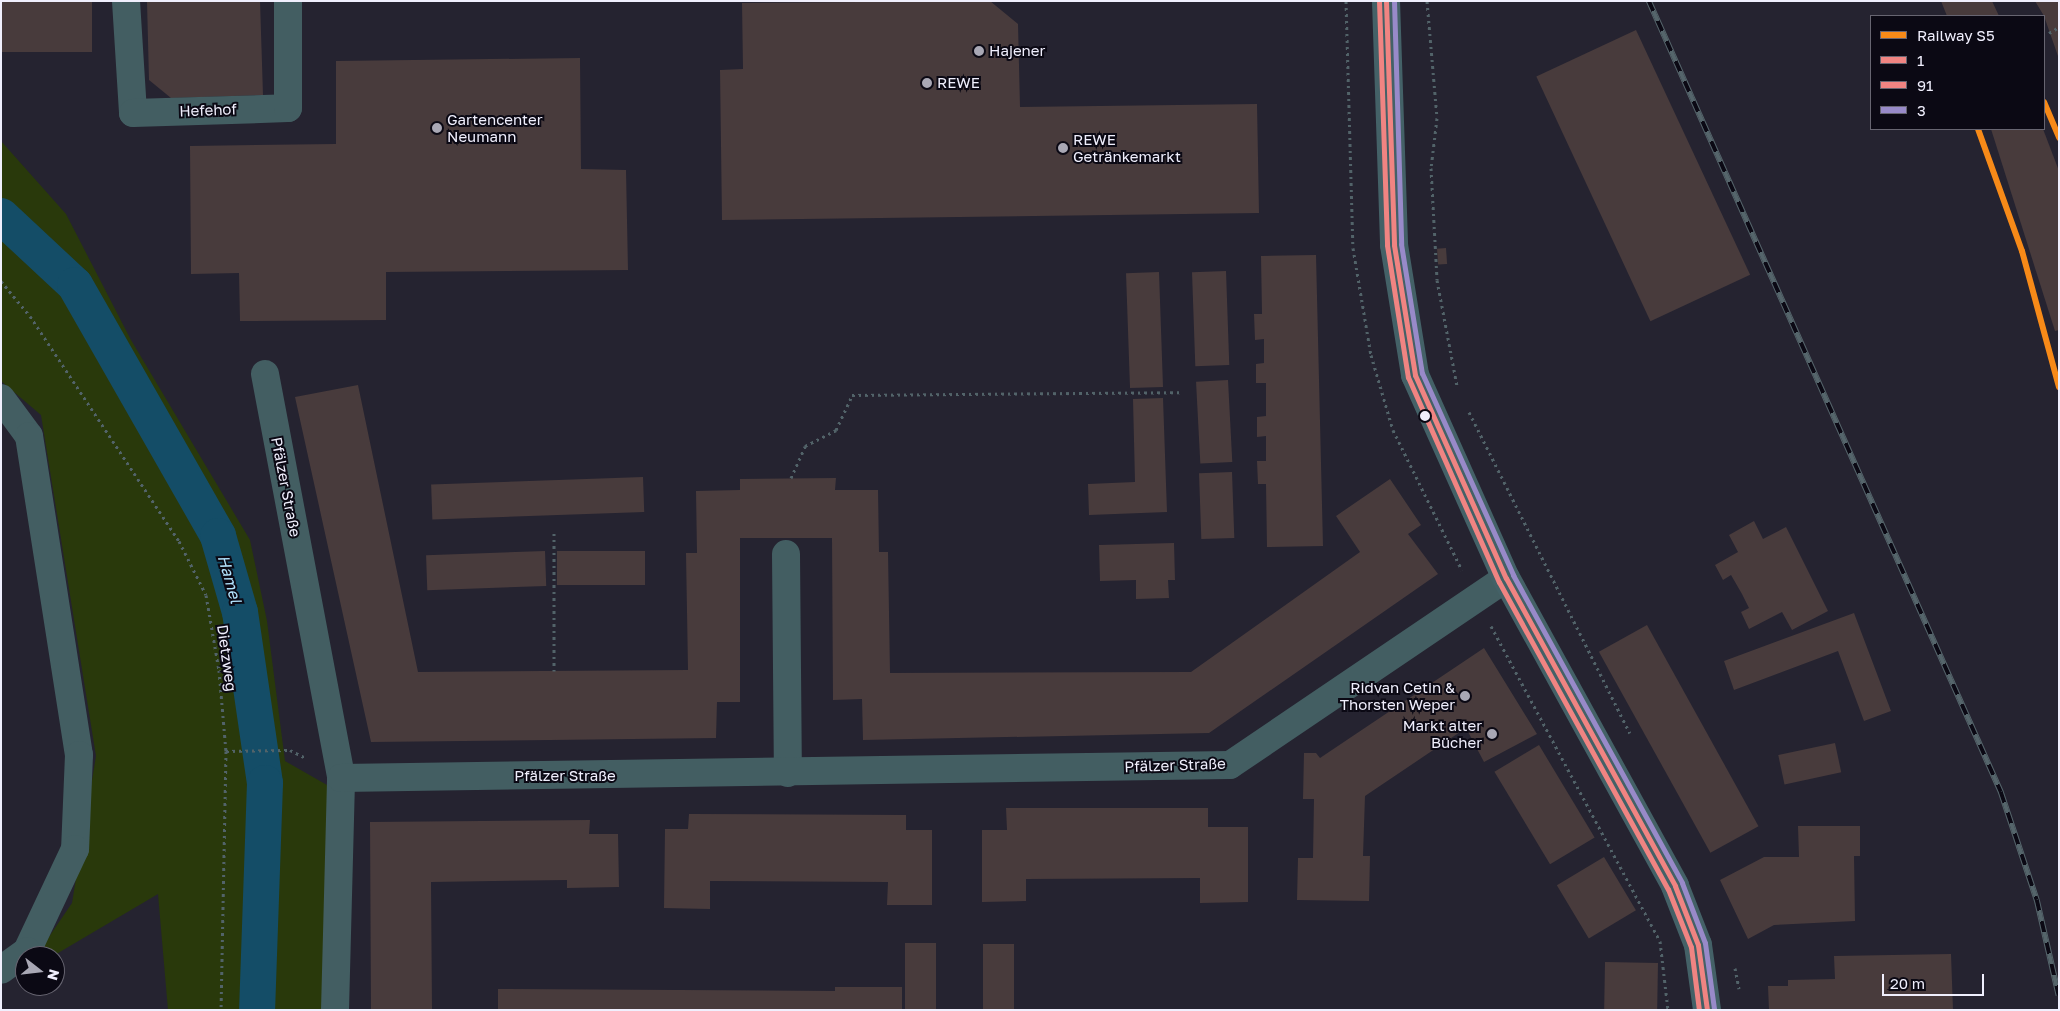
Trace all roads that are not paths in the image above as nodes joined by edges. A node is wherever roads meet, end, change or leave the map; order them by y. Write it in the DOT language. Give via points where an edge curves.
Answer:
graph roads {
  1 [pos="126,1"];
  2 [pos="288,1"];
  3 [pos="1386,1"];
  4 [pos="265,374"];
  5 [pos="1,398"];
  6 [pos="786,554"];
  7 [pos="1506,578"];
  8 [pos="788,773"];
  9 [pos="341,778"];
  10 [pos="1,970"];
  11 [pos="335,1010"];
  12 [pos="1707,1010"];
  1 -- 2 [label="street, Hefehof" via="133,113 288,108"];
  3 -- 7 [label="main road" via="1392,216 1407,341 1431,419"];
  4 -- 9 [label="street, Pfälzer Straße"];
  5 -- 10 [label="street" via="29,436 79,754 75,849 27,951"];
  6 -- 8 [label="street"];
  7 -- 8 [label="street, Pfälzer Straße" via="1230,765"];
  7 -- 12 [label="main road" via="1675,886 1698,945"];
  8 -- 9 [label="street, Pfälzer Straße"];
  9 -- 11 [label="street, Pfälzer Straße"];
}
